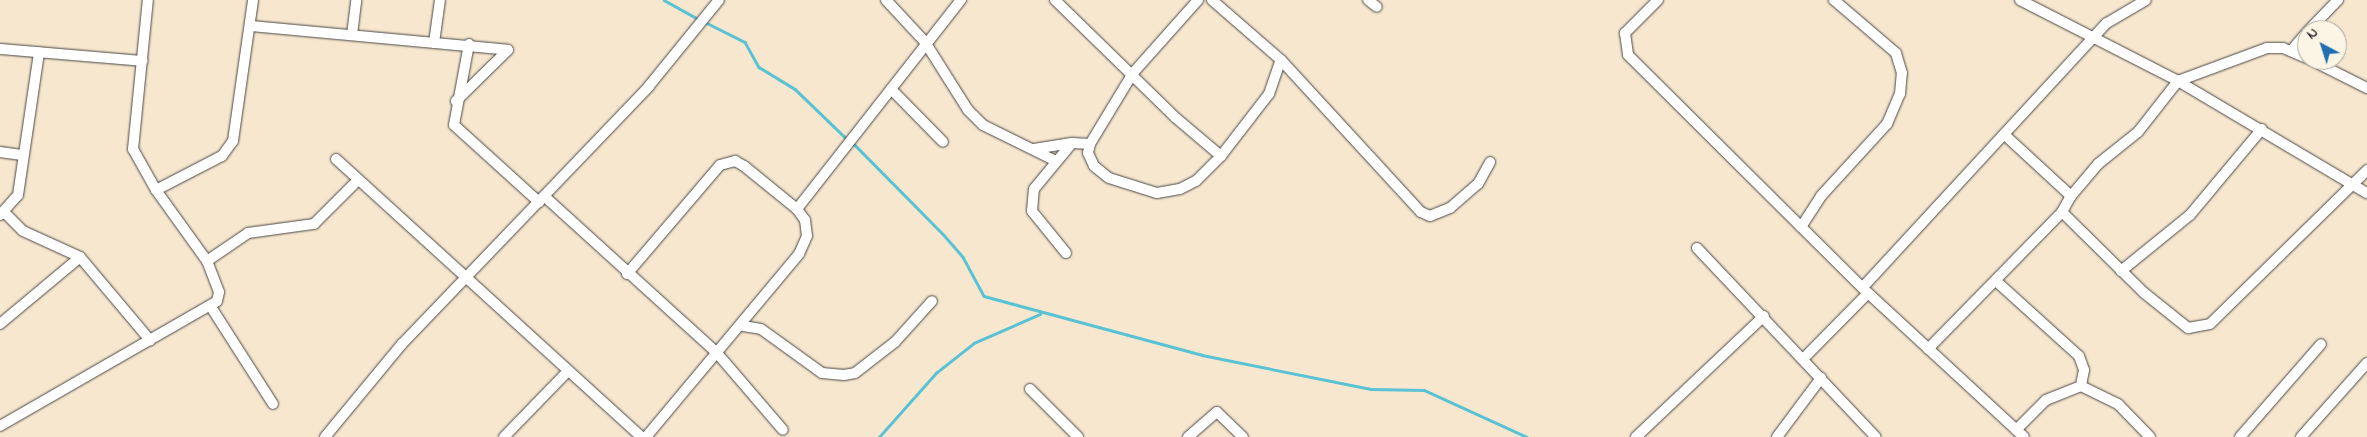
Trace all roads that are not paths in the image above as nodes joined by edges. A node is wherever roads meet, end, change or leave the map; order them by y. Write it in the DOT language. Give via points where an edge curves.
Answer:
graph roads {
  1 [pos="148,0"];
  2 [pos="253,0"];
  3 [pos="356,0"];
  4 [pos="440,0"];
  5 [pos="719,0"];
  6 [pos="886,0"];
  7 [pos="961,0"];
  8 [pos="1055,0"];
  9 [pos="1198,0"];
  10 [pos="1212,0"];
  11 [pos="1368,0"];
  12 [pos="1658,0"];
  13 [pos="1834,0"];
  14 [pos="2020,0"];
  15 [pos="2146,0"];
  16 [pos="2338,0"];
  17 [pos="1377,7"];
  18 [pos="2319,20"];
  19 [pos="251,26"];
  20 [pos="352,35"];
  21 [pos="2096,35"];
  22 [pos="925,42"];
  23 [pos="434,43"];
  24 [pos="468,44"];
  25 [pos="2297,44"];
  26 [pos="0,50"];
  27 [pos="2291,51"];
  28 [pos="39,53"];
  29 [pos="2297,54"];
  30 [pos="1281,60"];
  31 [pos="142,61"];
  32 [pos="2331,70"];
  33 [pos="1133,73"];
  34 [pos="2178,81"];
  35 [pos="2367,88"];
  36 [pos="891,89"];
  37 [pos="456,101"];
  38 [pos="2262,129"];
  39 [pos="2006,136"];
  40 [pos="943,142"];
  41 [pos="1072,143"];
  42 [pos="1090,144"];
  43 [pos="1034,148"];
  44 [pos="0,152"];
  45 [pos="22,155"];
  46 [pos="1221,156"];
  47 [pos="336,158"];
  48 [pos="1056,161"];
  49 [pos="1490,162"];
  50 [pos="2367,170"];
  51 [pos="358,180"];
  52 [pos="2353,184"];
  53 [pos="156,190"];
  54 [pos="2367,194"];
  55 [pos="2071,196"];
  56 [pos="542,199"];
  57 [pos="797,209"];
  58 [pos="2062,212"];
  59 [pos="2,214"];
  60 [pos="1801,227"];
  61 [pos="1696,248"];
  62 [pos="1066,252"];
  63 [pos="80,257"];
  64 [pos="207,260"];
  65 [pos="2121,272"];
  66 [pos="627,274"];
  67 [pos="467,281"];
  68 [pos="1996,281"];
  69 [pos="1866,290"];
  70 [pos="932,301"];
  71 [pos="211,307"];
  72 [pos="1764,316"];
  73 [pos="0,324"];
  74 [pos="743,326"];
  75 [pos="150,340"];
  76 [pos="2321,344"];
  77 [pos="1928,349"];
  78 [pos="717,353"];
  79 [pos="1804,358"];
  80 [pos="2367,363"];
  81 [pos="568,371"];
  82 [pos="1822,378"];
  83 [pos="2081,386"];
  84 [pos="1030,389"];
  85 [pos="273,404"];
  86 [pos="0,426"];
  87 [pos="783,430"];
  88 [pos="2016,430"];
  89 [pos="325,437"];
  90 [pos="504,437"];
  91 [pos="641,437"];
  92 [pos="646,437"];
  93 [pos="1078,437"];
  94 [pos="1188,437"];
  95 [pos="1243,437"];
  96 [pos="1636,437"];
  97 [pos="1777,437"];
  98 [pos="1876,437"];
  99 [pos="2024,437"];
  100 [pos="2150,437"];
  101 [pos="2240,437"];
  102 [pos="2301,437"];
  1 -- 31 [label="street"];
  2 -- 19 [label="street"];
  3 -- 20 [label="street"];
  4 -- 23 [label="street"];
  5 -- 56 [label="street" via="649,86"];
  6 -- 22 [label="street"];
  7 -- 22 [label="street"];
  8 -- 33 [label="street"];
  9 -- 33 [label="street"];
  10 -- 30 [label="street"];
  11 -- 17 [label="street"];
  12 -- 60 [label="street" via="1625,33 1628,55"];
  13 -- 60 [label="street" via="1896,53 1902,73 1900,94 1888,124 1821,196"];
  14 -- 21 [label="street"];
  15 -- 21 [label="street" via="2120,12"];
  16 -- 18 [label="street"];
  19 -- 20 [label="street"];
  19 -- 53 [label="street" via="230,148"];
  20 -- 23 [label="street"];
  21 -- 34 [label="street"];
  21 -- 39 [label="street"];
  22 -- 36 [label="street"];
  22 -- 43 [label="street" via="968,110 983,124"];
  23 -- 24 [label="street"];
  24 -- 37 [label="street"];
  24 -- 37 [label="street" via="509,52"];
  25 -- 27 [label="street"];
  26 -- 28 [label="street"];
  27 -- 29 [label="street"];
  27 -- 34 [label="street" via="2267,48"];
  28 -- 31 [label="street"];
  28 -- 45 [label="street"];
  30 -- 46 [label="street" via="1269,94"];
  30 -- 49 [label="street" via="1421,212 1430,216 1450,208 1478,184"];
  31 -- 53 [label="street" via="133,149"];
  32 -- 35 [label="street"];
  33 -- 42 [label="street"];
  33 -- 46 [label="street" via="1176,118"];
  34 -- 38 [label="street"];
  34 -- 55 [label="street" via="2138,132 2098,164"];
  36 -- 40 [label="street"];
  36 -- 57 [label="street"];
  37 -- 56 [label="street" via="454,126"];
  38 -- 52 [label="street"];
  38 -- 65 [label="street" via="2190,214"];
  39 -- 55 [label="street"];
  39 -- 69 [label="street"];
  41 -- 42 [label="street"];
  41 -- 43 [label="street"];
  41 -- 48 [label="street"];
  42 -- 46 [label="street" via="1088,153 1094,166 1110,178 1157,193 1180,189 1196,181"];
  43 -- 48 [label="street"];
  44 -- 45 [label="street"];
  45 -- 59 [label="street" via="18,195"];
  47 -- 51 [label="street"];
  48 -- 62 [label="street" via="1034,189 1030,202 1039,221"];
  50 -- 52 [label="street"];
  51 -- 64 [label="street" via="314,224 248,233"];
  51 -- 67 [label="street"];
  52 -- 54 [label="street"];
  52 -- 65 [label="street" via="2210,324 2188,328"];
  53 -- 64 [label="street"];
  55 -- 58 [label="street"];
  56 -- 66 [label="street"];
  56 -- 67 [label="street"];
  57 -- 66 [label="street" via="744,166 735,161 720,165"];
  57 -- 74 [label="street" via="807,236 799,254"];
  58 -- 65 [label="street"];
  58 -- 68 [label="street"];
  59 -- 63 [label="street" via="23,231"];
  60 -- 69 [label="street"];
  61 -- 72 [label="street"];
  63 -- 73 [label="street"];
  63 -- 75 [label="street"];
  64 -- 71 [label="street" via="218,292"];
  66 -- 78 [label="street"];
  67 -- 81 [label="street"];
  67 -- 89 [label="street" via="402,344"];
  68 -- 77 [label="street"];
  68 -- 83 [label="street" via="2079,356 2084,370"];
  69 -- 77 [label="street"];
  69 -- 79 [label="street"];
  70 -- 74 [label="street" via="895,342 855,373 844,375 822,373 762,330"];
  71 -- 75 [label="street"];
  71 -- 85 [label="street"];
  72 -- 79 [label="street"];
  72 -- 96 [label="street"];
  74 -- 78 [label="street"];
  75 -- 86 [label="street"];
  76 -- 101 [label="street"];
  77 -- 88 [label="street"];
  78 -- 87 [label="street"];
  78 -- 92 [label="street"];
  79 -- 82 [label="street"];
  80 -- 102 [label="street"];
  81 -- 90 [label="street"];
  81 -- 91 [label="street"];
  82 -- 97 [label="street"];
  82 -- 98 [label="street"];
  83 -- 88 [label="street" via="2046,400"];
  83 -- 100 [label="street" via="2118,404"];
  84 -- 93 [label="street"];
  88 -- 99 [label="street"];
  94 -- 95 [label="street" via="1217,412"];
}
